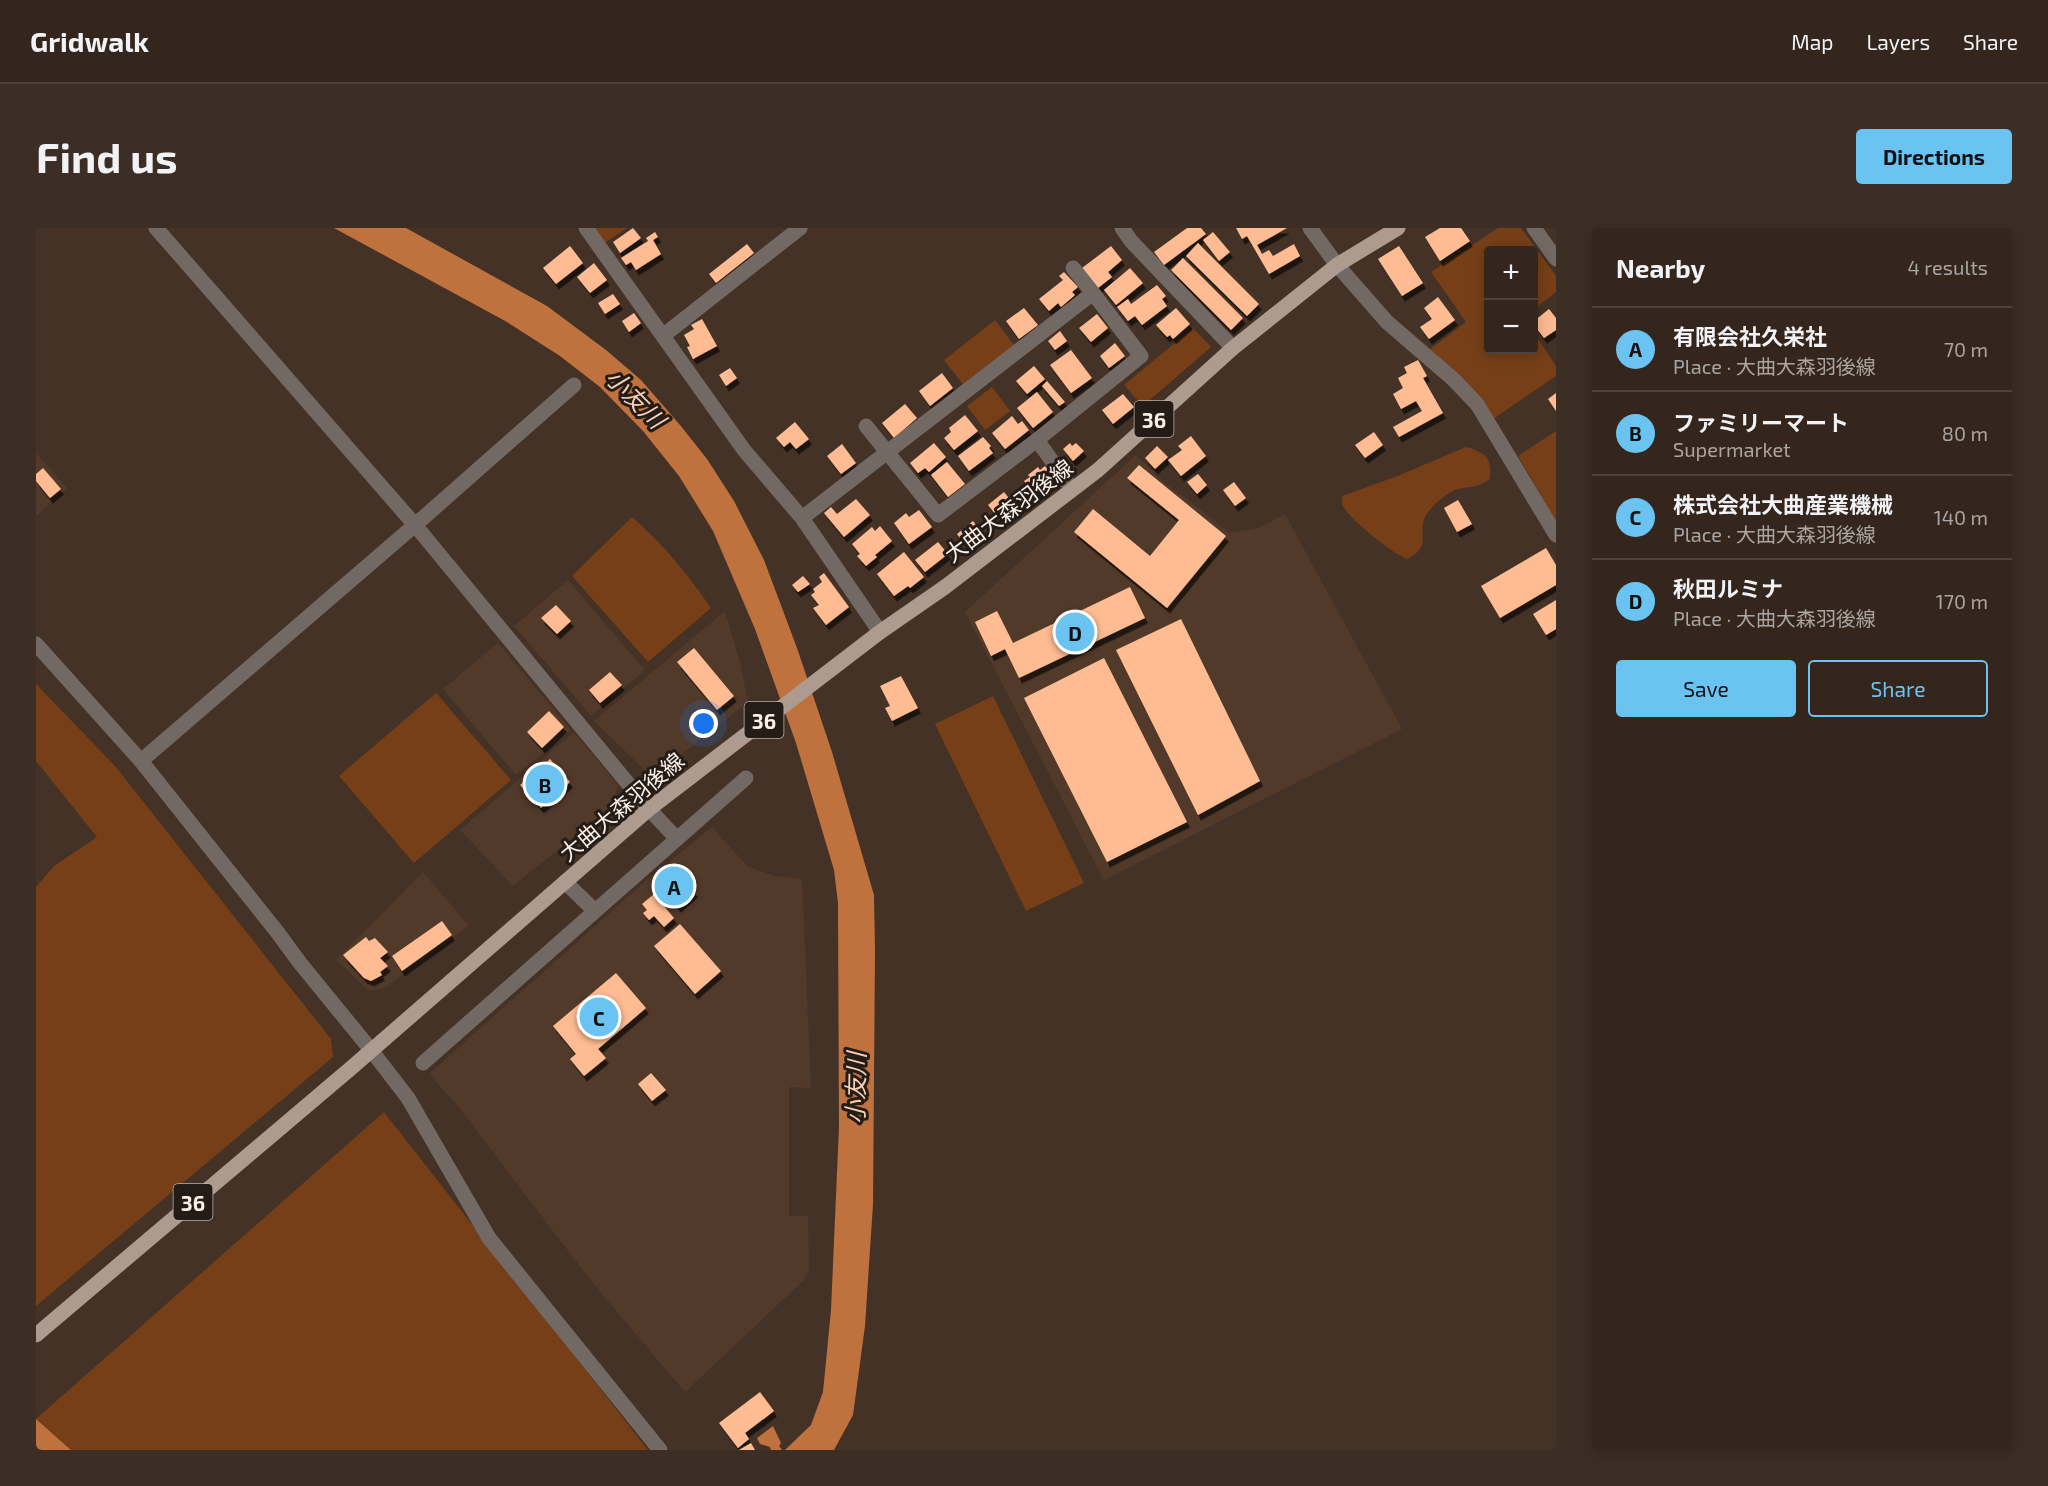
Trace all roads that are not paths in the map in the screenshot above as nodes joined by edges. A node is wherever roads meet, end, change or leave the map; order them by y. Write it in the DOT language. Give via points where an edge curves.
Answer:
graph roads {
  1 [pos="156,228"];
  2 [pos="586,228"];
  3 [pos="800,228"];
  4 [pos="1122,228"];
  5 [pos="1310,228"];
  6 [pos="1398,228"];
  7 [pos="1534,228"];
  8 [pos="1556,259"];
  9 [pos="1336,266"];
  10 [pos="1073,268"];
  11 [pos="1093,293"];
  12 [pos="664,335"];
  13 [pos="1233,348"];
  14 [pos="574,385"];
  15 [pos="866,426"];
  16 [pos="1037,440"];
  17 [pos="889,452"];
  18 [pos="1072,489"];
  19 [pos="802,518"];
  20 [pos="415,525"];
  21 [pos="1556,535"];
  22 [pos="880,632"];
  23 [pos="36,644"];
  24 [pos="141,761"];
  25 [pos="746,778"];
  26 [pos="649,809"];
  27 [pos="677,839"];
  28 [pos="565,882"];
  29 [pos="595,911"];
  30 [pos="371,1050"];
  31 [pos="423,1063"];
  32 [pos="36,1335"];
  33 [pos="660,1450"];
  1 -- 20 [label="street"];
  2 -- 12 [label="street"];
  3 -- 12 [label="street"];
  4 -- 13 [label="street"];
  5 -- 9 [label="street"];
  6 -- 9 [label="main road, 大曲大森羽後線 / 36"];
  7 -- 8 [label="street"];
  9 -- 13 [label="main road, 大曲大森羽後線 / 36"];
  9 -- 21 [label="street" via="1387,322 1477,404"];
  10 -- 11 [label="street"];
  11 -- 16 [label="street" via="1141,356"];
  11 -- 17 [label="street"];
  12 -- 19 [label="street" via="744,450"];
  13 -- 18 [label="main road, 大曲大森羽後線 / 36"];
  14 -- 20 [label="street"];
  15 -- 17 [label="street"];
  16 -- 17 [label="street" via="938,515"];
  16 -- 18 [label="street"];
  17 -- 19 [label="street"];
  18 -- 22 [label="main road, 大曲大森羽後線 / 36"];
  19 -- 22 [label="street"];
  20 -- 24 [label="street"];
  20 -- 26 [label="street"];
  22 -- 26 [label="main road, 大曲大森羽後線 / 36"];
  23 -- 24 [label="street"];
  24 -- 30 [label="street"];
  25 -- 27 [label="street"];
  26 -- 27 [label="street"];
  26 -- 28 [label="main road, 大曲大森羽後線 / 36"];
  27 -- 29 [label="street"];
  28 -- 29 [label="street"];
  28 -- 30 [label="main road, 大曲大森羽後線 / 36"];
  29 -- 31 [label="street"];
  30 -- 32 [label="main road, 大曲大森羽後線 / 36"];
  30 -- 33 [label="street" via="408,1098 489,1238"];
}
